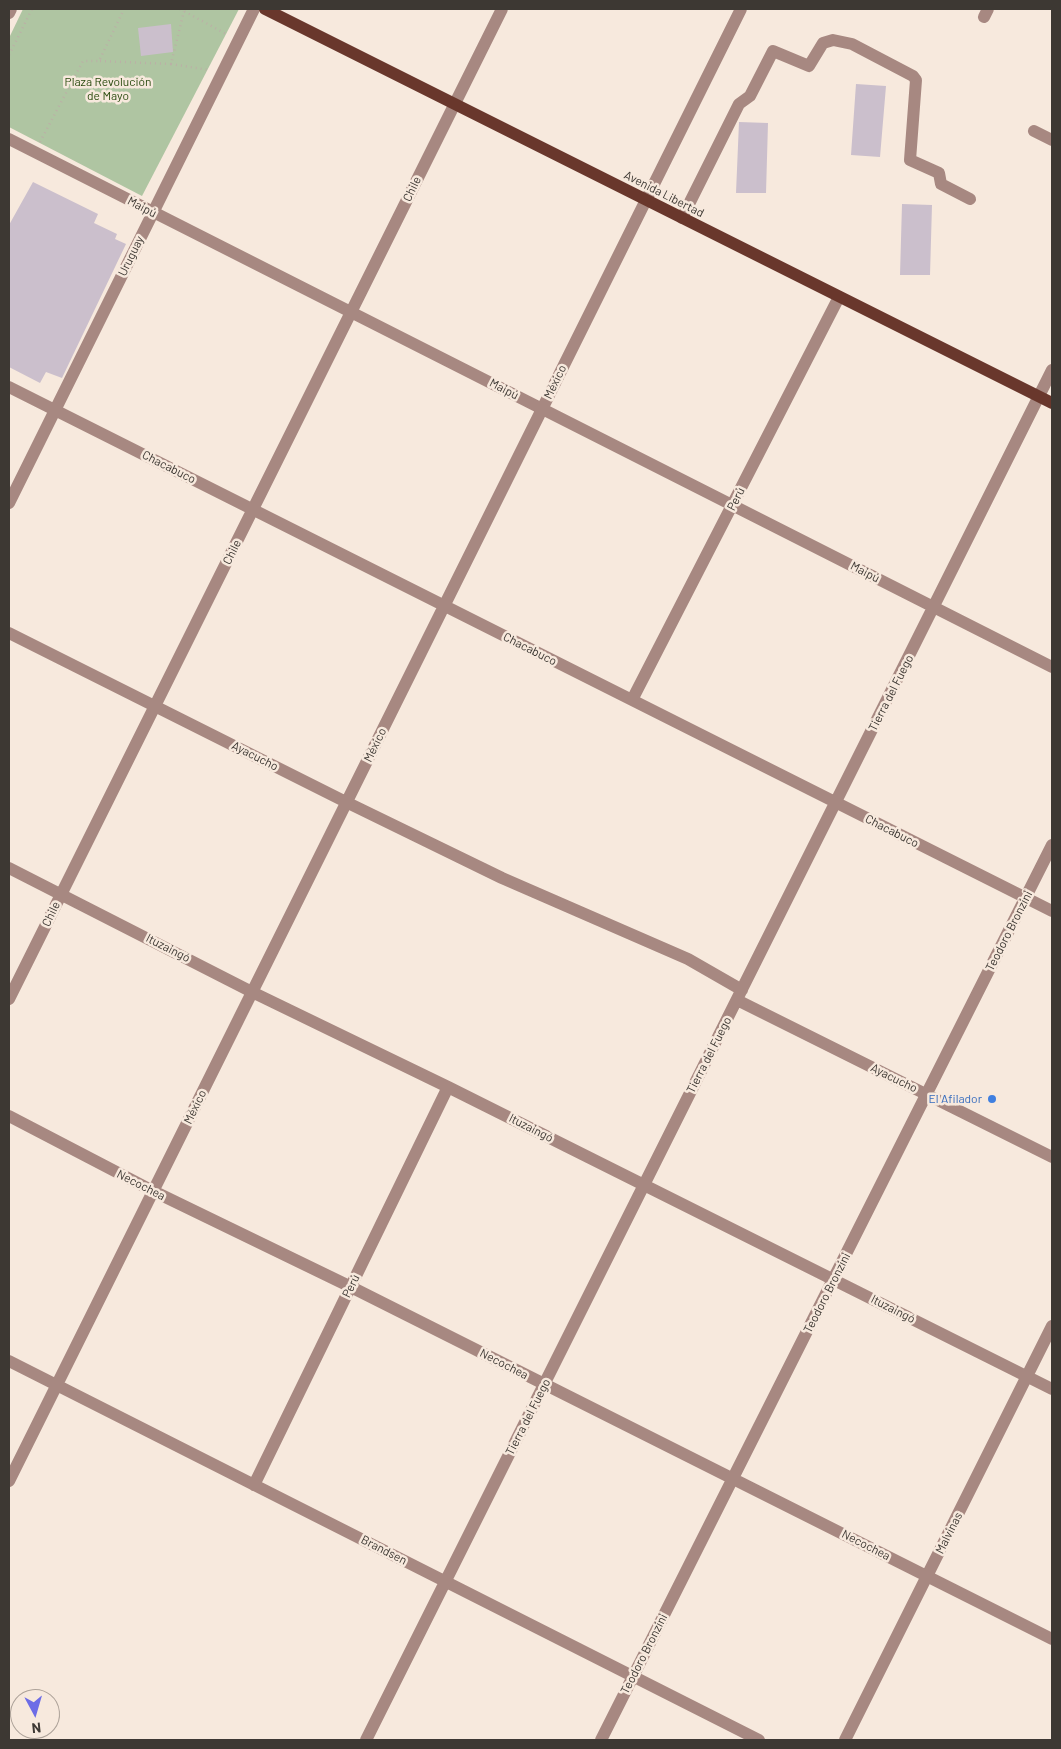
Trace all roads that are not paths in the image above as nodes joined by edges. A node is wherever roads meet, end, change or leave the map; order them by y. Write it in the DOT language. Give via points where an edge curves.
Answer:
graph roads {
  1 [pos="11,9"];
  2 [pos="254,9"];
  3 [pos="264,9"];
  4 [pos="502,9"];
  5 [pos="741,9"];
  6 [pos="9,13"];
  7 [pos="455,104"];
  8 [pos="1034,131"];
  9 [pos="9,139"];
  10 [pos="1052,140"];
  11 [pos="970,199"];
  12 [pos="646,200"];
  13 [pos="153,212"];
  14 [pos="682,218"];
  15 [pos="839,297"];
  16 [pos="351,312"];
  17 [pos="1052,370"];
  18 [pos="9,387"];
  19 [pos="1039,396"];
  20 [pos="1052,403"];
  21 [pos="542,409"];
  22 [pos="55,410"];
  23 [pos="9,503"];
  24 [pos="732,505"];
  25 [pos="253,510"];
  26 [pos="444,606"];
  27 [pos="934,607"];
  28 [pos="9,633"];
  29 [pos="1052,667"];
  30 [pos="632,700"];
  31 [pos="155,706"];
  32 [pos="346,802"];
  33 [pos="836,803"];
  34 [pos="1052,845"];
  35 [pos="9,868"];
  36 [pos="62,894"];
  37 [pos="1026,898"];
  38 [pos="1052,911"];
  39 [pos="252,992"];
  40 [pos="739,995"];
  41 [pos="9,999"];
  42 [pos="448,1087"];
  43 [pos="927,1094"];
  44 [pos="9,1116"];
  45 [pos="1052,1157"];
  46 [pos="644,1185"];
  47 [pos="153,1191"];
  48 [pos="833,1280"];
  49 [pos="351,1287"];
  50 [pos="1052,1326"];
  51 [pos="9,1361"];
  52 [pos="1027,1376"];
  53 [pos="544,1384"];
  54 [pos="56,1385"];
  55 [pos="1052,1389"];
  56 [pos="733,1479"];
  57 [pos="9,1481"];
  58 [pos="254,1485"];
  59 [pos="927,1576"];
  60 [pos="445,1582"];
  61 [pos="1052,1639"];
  62 [pos="633,1676"];
  63 [pos="366,1740"];
  64 [pos="601,1740"];
  65 [pos="759,1740"];
  66 [pos="845,1740"];
  1 -- 6 [label="street"];
  2 -- 13 [label="street, Uruguay"];
  3 -- 7 [label="main road, Avenida Libertad"];
  4 -- 7 [label="street, Chile"];
  5 -- 12 [label="street, México"];
  7 -- 12 [label="main road, Avenida Libertad"];
  7 -- 16 [label="street, Chile"];
  8 -- 10 [label="street"];
  9 -- 13 [label="street, Maipú"];
  11 -- 14 [label="street" via="941,184 939,173 910,160 916,80 913,76 852,44 833,40 823,43 809,66 773,51 750,96 739,104"];
  12 -- 14 [label="main road, Avenida Libertad"];
  12 -- 21 [label="street, México"];
  13 -- 16 [label="street, Maipú"];
  13 -- 22 [label="street, Uruguay"];
  14 -- 15 [label="main road, Avenida Libertad"];
  15 -- 19 [label="main road, Avenida Libertad"];
  15 -- 24 [label="street, Perú"];
  16 -- 21 [label="street, Maipú"];
  16 -- 25 [label="street, Chile"];
  17 -- 19 [label="street, Tierra del Fuego"];
  18 -- 22 [label="street, Chacabuco"];
  19 -- 20 [label="main road, Avenida Libertad"];
  19 -- 27 [label="street, Tierra del Fuego"];
  21 -- 24 [label="street, Maipú"];
  21 -- 26 [label="street, México"];
  22 -- 23 [label="street, Uruguay"];
  22 -- 25 [label="street, Chacabuco"];
  24 -- 27 [label="street, Maipú"];
  24 -- 30 [label="street, Perú"];
  25 -- 26 [label="street, Chacabuco"];
  25 -- 31 [label="street, Chile"];
  26 -- 30 [label="street, Chacabuco"];
  26 -- 32 [label="street, México"];
  27 -- 29 [label="street, Maipú"];
  27 -- 33 [label="street, Tierra del Fuego"];
  28 -- 31 [label="street, Ayacucho"];
  30 -- 33 [label="street, Chacabuco"];
  31 -- 32 [label="street, Ayacucho"];
  31 -- 36 [label="street, Chile"];
  32 -- 39 [label="street, México"];
  32 -- 40 [label="street, Ayacucho" via="502,878 688,960"];
  33 -- 37 [label="street, Chacabuco"];
  33 -- 40 [label="street, Tierra del Fuego"];
  34 -- 37 [label="street, Teodoro Bronzini"];
  35 -- 36 [label="street, Ituzaingó"];
  36 -- 39 [label="street, Ituzaingó"];
  36 -- 41 [label="street, Chile"];
  37 -- 38 [label="street, Chacabuco"];
  37 -- 43 [label="street, Teodoro Bronzini"];
  39 -- 42 [label="street, Ituzaingó"];
  39 -- 47 [label="street, México"];
  40 -- 43 [label="street, Ayacucho"];
  40 -- 46 [label="street, Tierra del Fuego"];
  42 -- 46 [label="street, Ituzaingó"];
  42 -- 49 [label="street, Perú"];
  43 -- 45 [label="street, Ayacucho"];
  43 -- 48 [label="street, Teodoro Bronzini"];
  44 -- 47 [label="street, Necochea"];
  46 -- 48 [label="street, Ituzaingó"];
  46 -- 53 [label="street, Tierra del Fuego"];
  47 -- 49 [label="street, Necochea"];
  47 -- 54 [label="street, México"];
  48 -- 52 [label="street, Ituzaingó"];
  48 -- 56 [label="street, Teodoro Bronzini"];
  49 -- 53 [label="street, Necochea"];
  49 -- 58 [label="street, Perú"];
  50 -- 52 [label="street, Malvinas"];
  51 -- 54 [label="street, Brandsen"];
  52 -- 55 [label="street, Ituzaingó"];
  52 -- 59 [label="street, Malvinas"];
  53 -- 56 [label="street, Necochea"];
  53 -- 60 [label="street, Tierra del Fuego"];
  54 -- 57 [label="street, México"];
  54 -- 58 [label="street, Brandsen"];
  56 -- 59 [label="street, Necochea"];
  56 -- 62 [label="street, Teodoro Bronzini"];
  58 -- 60 [label="street, Brandsen"];
  59 -- 61 [label="street, Necochea"];
  59 -- 66 [label="street, Malvinas"];
  60 -- 62 [label="street, Brandsen"];
  60 -- 63 [label="street, Tierra del Fuego"];
  62 -- 64 [label="street, Teodoro Bronzini"];
  62 -- 65 [label="street, Brandsen"];
}
